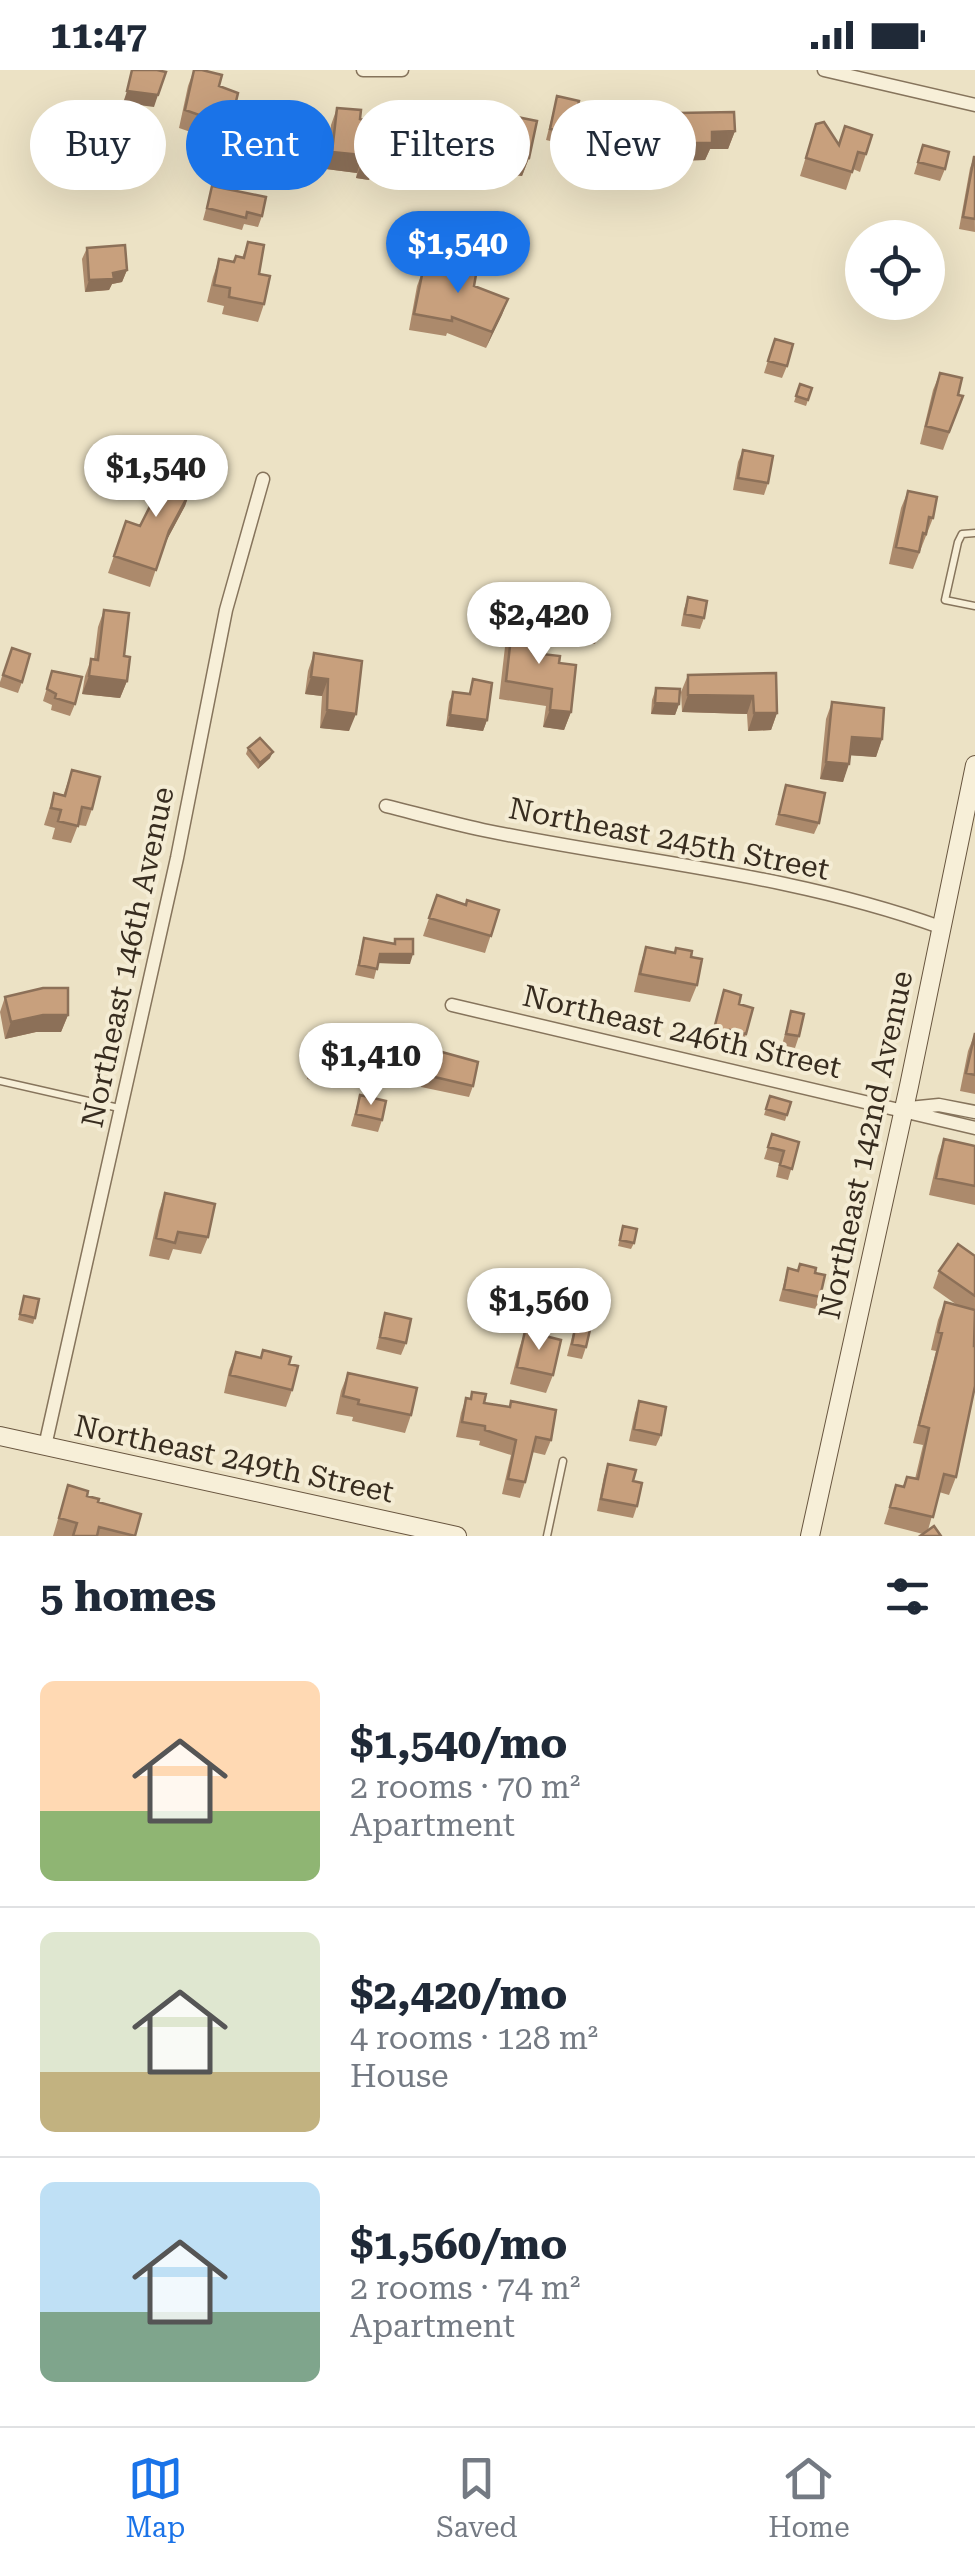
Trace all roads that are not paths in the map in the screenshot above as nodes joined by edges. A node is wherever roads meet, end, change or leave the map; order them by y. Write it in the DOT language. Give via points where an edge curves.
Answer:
graph roads {
  1 [pos="363,70"];
  2 [pos="402,70"];
  3 [pos="824,70"];
  4 [pos="975,105"];
  5 [pos="264,480"];
  6 [pos="975,533"];
  7 [pos="975,606"];
  8 [pos="975,765"];
  9 [pos="386,806"];
  10 [pos="940,927"];
  11 [pos="452,1005"];
  12 [pos="0,1081"];
  13 [pos="120,1108"];
  14 [pos="902,1108"];
  15 [pos="975,1112"];
  16 [pos="975,1128"];
  17 [pos="0,1436"];
  18 [pos="45,1446"];
  19 [pos="562,1460"];
  20 [pos="457,1536"];
  21 [pos="547,1536"];
  22 [pos="810,1536"];
  1 -- 2 [label="street"];
  3 -- 4 [label="street"];
  5 -- 13 [label="street, Northeast 146th Avenue" via="226,610"];
  6 -- 7 [label="lane" via="962,534 958,542 945,600"];
  8 -- 10 [label="main road, Northeast 142nd Avenue"];
  9 -- 10 [label="street, Northeast 245th Street" via="484,830 740,873 875,904"];
  10 -- 14 [label="main road, Northeast 142nd Avenue"];
  11 -- 14 [label="street, Northeast 246th Street"];
  12 -- 13 [label="lane"];
  13 -- 18 [label="street, Northeast 146th Avenue"];
  14 -- 15 [label="street" via="939,1105"];
  14 -- 16 [label="street"];
  14 -- 22 [label="main road, Northeast 142nd Avenue"];
  17 -- 18 [label="main road, Northeast 249th Street"];
  18 -- 20 [label="main road, Northeast 249th Street"];
  19 -- 21 [label="lane"];
}
